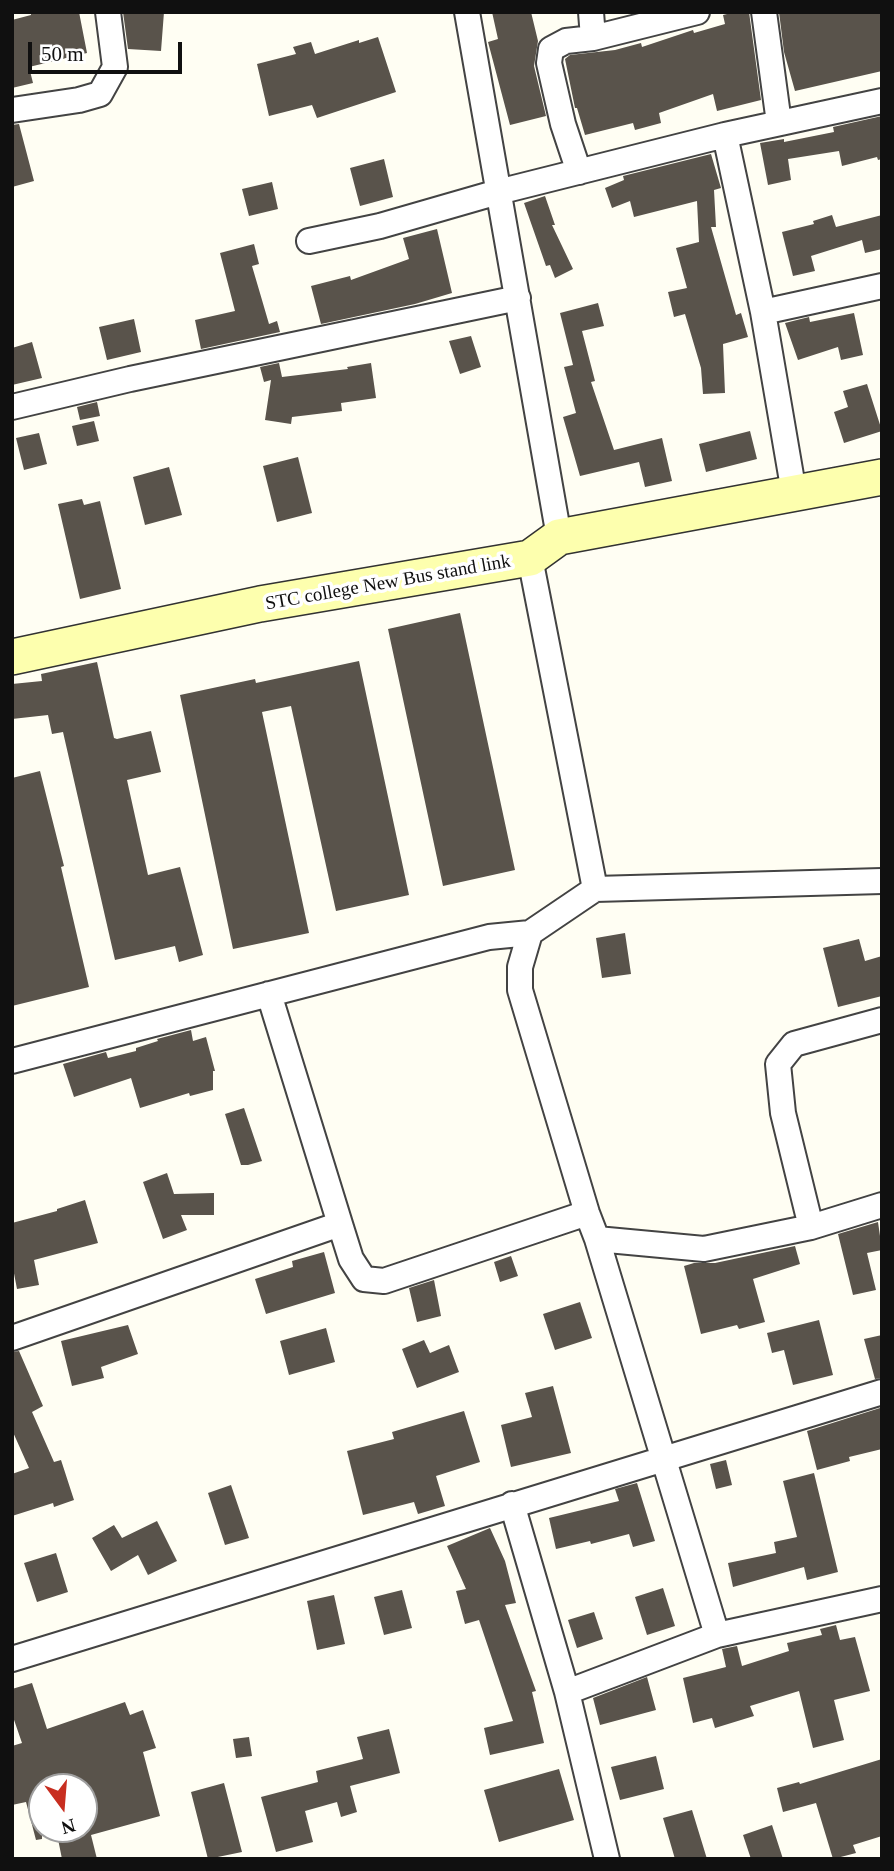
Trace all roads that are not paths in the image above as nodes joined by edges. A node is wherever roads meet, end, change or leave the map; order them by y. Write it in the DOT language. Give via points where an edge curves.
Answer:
graph roads {
  1 [pos="108,12"];
  2 [pos="467,12"];
  3 [pos="591,12"];
  4 [pos="697,12"];
  5 [pos="764,12"];
  6 [pos="593,38"];
  7 [pos="882,101"];
  8 [pos="12,110"];
  9 [pos="779,123"];
  10 [pos="725,135"];
  11 [pos="579,172"];
  12 [pos="498,192"];
  13 [pos="309,241"];
  14 [pos="882,286"];
  15 [pos="518,298"];
  16 [pos="763,312"];
  17 [pos="12,407"];
  18 [pos="882,477"];
  19 [pos="794,493"];
  20 [pos="882,499"];
  21 [pos="559,537"];
  22 [pos="530,558"];
  23 [pos="12,657"];
  24 [pos="882,880"];
  25 [pos="595,889"];
  26 [pos="530,933"];
  27 [pos="269,994"];
  28 [pos="882,1020"];
  29 [pos="12,1061"];
  30 [pos="882,1205"];
  31 [pos="587,1213"];
  32 [pos="340,1224"];
  33 [pos="811,1227"];
  34 [pos="597,1239"];
  35 [pos="12,1338"];
  36 [pos="882,1392"];
  37 [pos="665,1458"];
  38 [pos="512,1504"];
  39 [pos="882,1599"];
  40 [pos="717,1634"];
  41 [pos="12,1659"];
  42 [pos="566,1692"];
  43 [pos="607,1859"];
  1 -- 8 [label="street" via="115,67 100,94"];
  2 -- 12 [label="street"];
  3 -- 6 [label="street"];
  4 -- 6 [label="street"];
  5 -- 9 [label="street"];
  6 -- 11 [label="street" via="566,41 551,49 549,63"];
  7 -- 9 [label="street"];
  9 -- 10 [label="street"];
  10 -- 11 [label="street"];
  10 -- 16 [label="street"];
  11 -- 12 [label="street"];
  12 -- 13 [label="street"];
  12 -- 15 [label="street"];
  14 -- 16 [label="street"];
  15 -- 17 [label="street"];
  15 -- 21 [label="street"];
  16 -- 19 [label="street"];
  18 -- 19 [label="street, STC college New Bus stand link"];
  19 -- 21 [label="street, STC college New Bus stand link"];
  20 -- 22 [label="street" via="566,560"];
  21 -- 22 [label="street, STC college New Bus stand link"];
  22 -- 23 [label="street, STC college New Bus stand link" via="260,604"];
  22 -- 25 [label="street"];
  24 -- 25 [label="street"];
  25 -- 26 [label="street"];
  26 -- 27 [label="street" via="489,937"];
  26 -- 31 [label="street" via="520,967 520,990"];
  27 -- 29 [label="street"];
  27 -- 32 [label="street"];
  28 -- 33 [label="street" via="794,1044 778,1064 783,1113"];
  30 -- 33 [label="street"];
  31 -- 32 [label="street" via="384,1281 364,1279 351,1259"];
  31 -- 34 [label="street"];
  32 -- 35 [label="street"];
  33 -- 34 [label="street" via="704,1249"];
  34 -- 37 [label="street"];
  36 -- 37 [label="street"];
  37 -- 38 [label="street"];
  37 -- 40 [label="street"];
  38 -- 41 [label="street"];
  38 -- 42 [label="street"];
  39 -- 40 [label="street"];
  40 -- 42 [label="street"];
  42 -- 43 [label="street"];
}
